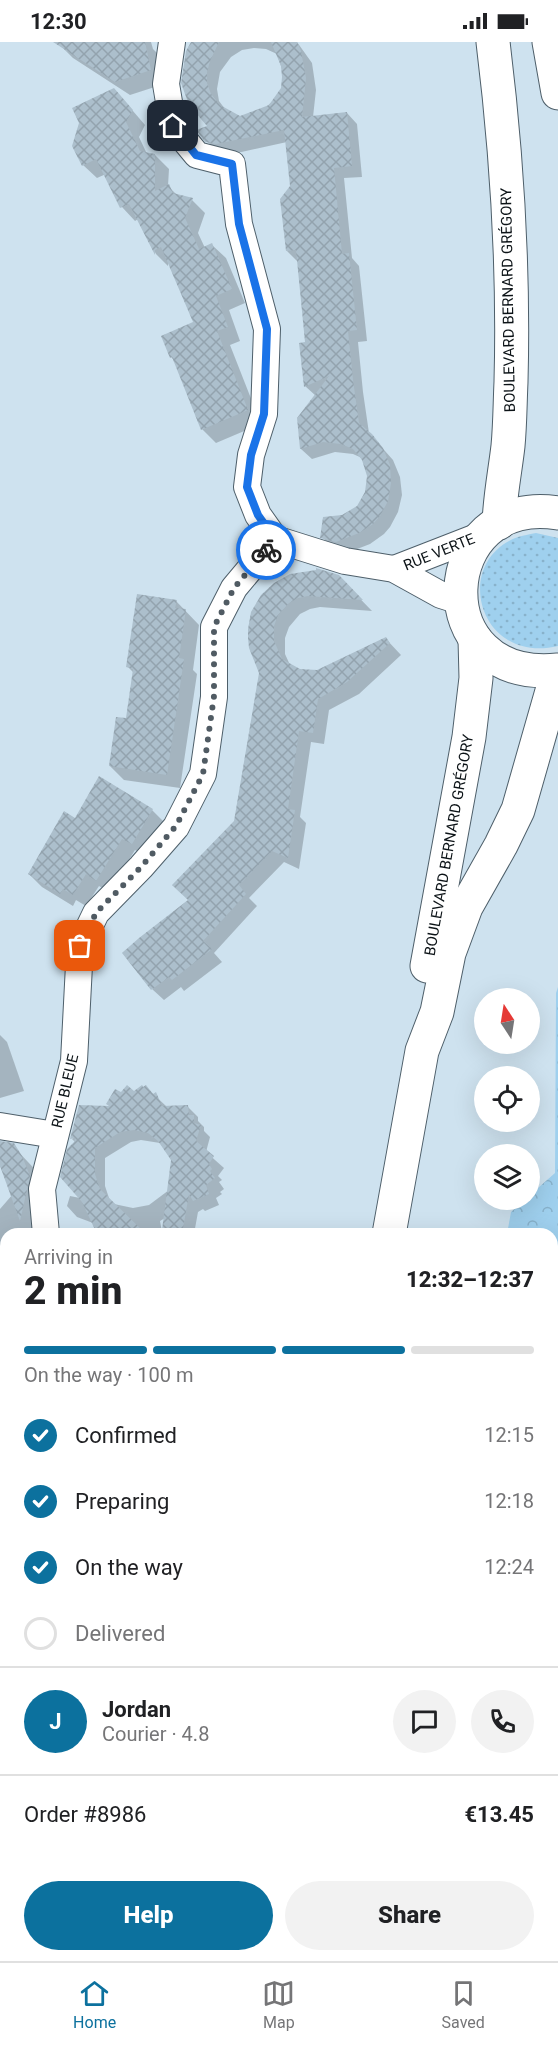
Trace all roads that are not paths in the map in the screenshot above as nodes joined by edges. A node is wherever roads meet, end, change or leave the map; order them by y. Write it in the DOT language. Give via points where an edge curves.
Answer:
graph roads {
  1 [pos="172,42"];
  2 [pos="493,42"];
  3 [pos="549,42"];
  4 [pos="558,93"];
  5 [pos="558,513"];
  6 [pos="491,528"];
  7 [pos="275,539"];
  8 [pos="394,569"];
  9 [pos="460,601"];
  10 [pos="475,639"];
  11 [pos="558,670"];
  12 [pos="558,678"];
  13 [pos="422,1051"];
  14 [pos="0,1126"];
  15 [pos="56,1135"];
  16 [pos="45,1228"];
  17 [pos="390,1228"];
  1 -- 7 [label="street" via="166,84 173,126 196,155 232,164 239,224 267,329 264,414 251,455 247,487 258,515"];
  2 -- 6 [label="street, BOULEVARD BERNARD GRÉGORY" via="510,235 511,381 508,445"];
  3 -- 4 [label="street"];
  5 -- 6 [label="street" via="523,513"];
  6 -- 8 [label="street, RUE VERTE"];
  6 -- 9 [label="street" via="469,554 461,576"];
  7 -- 8 [label="street, RUE VERTE" via="345,561"];
  7 -- 15 [label="street, RUE BLEUE" via="234,588 214,627 214,696 203,774 176,826 96,913 80,946 75,1061"];
  8 -- 9 [label="street, RUE VERTE"];
  9 -- 10 [label="street"];
  10 -- 11 [label="street" via="492,656 514,668"];
  10 -- 13 [label="street, BOULEVARD BERNARD GRÉGORY" via="476,678 469,737 420,1009"];
  12 -- 13 [label="street, BOULEVARD BERNARD GRÉGORY" via="518,810 465,907 455,934 437,1012"];
  13 -- 17 [label="street, BOULEVARD BERNARD GRÉGORY"];
  14 -- 15 [label="street"];
  15 -- 16 [label="street, RUE BLEUE" via="42,1189"];
}
